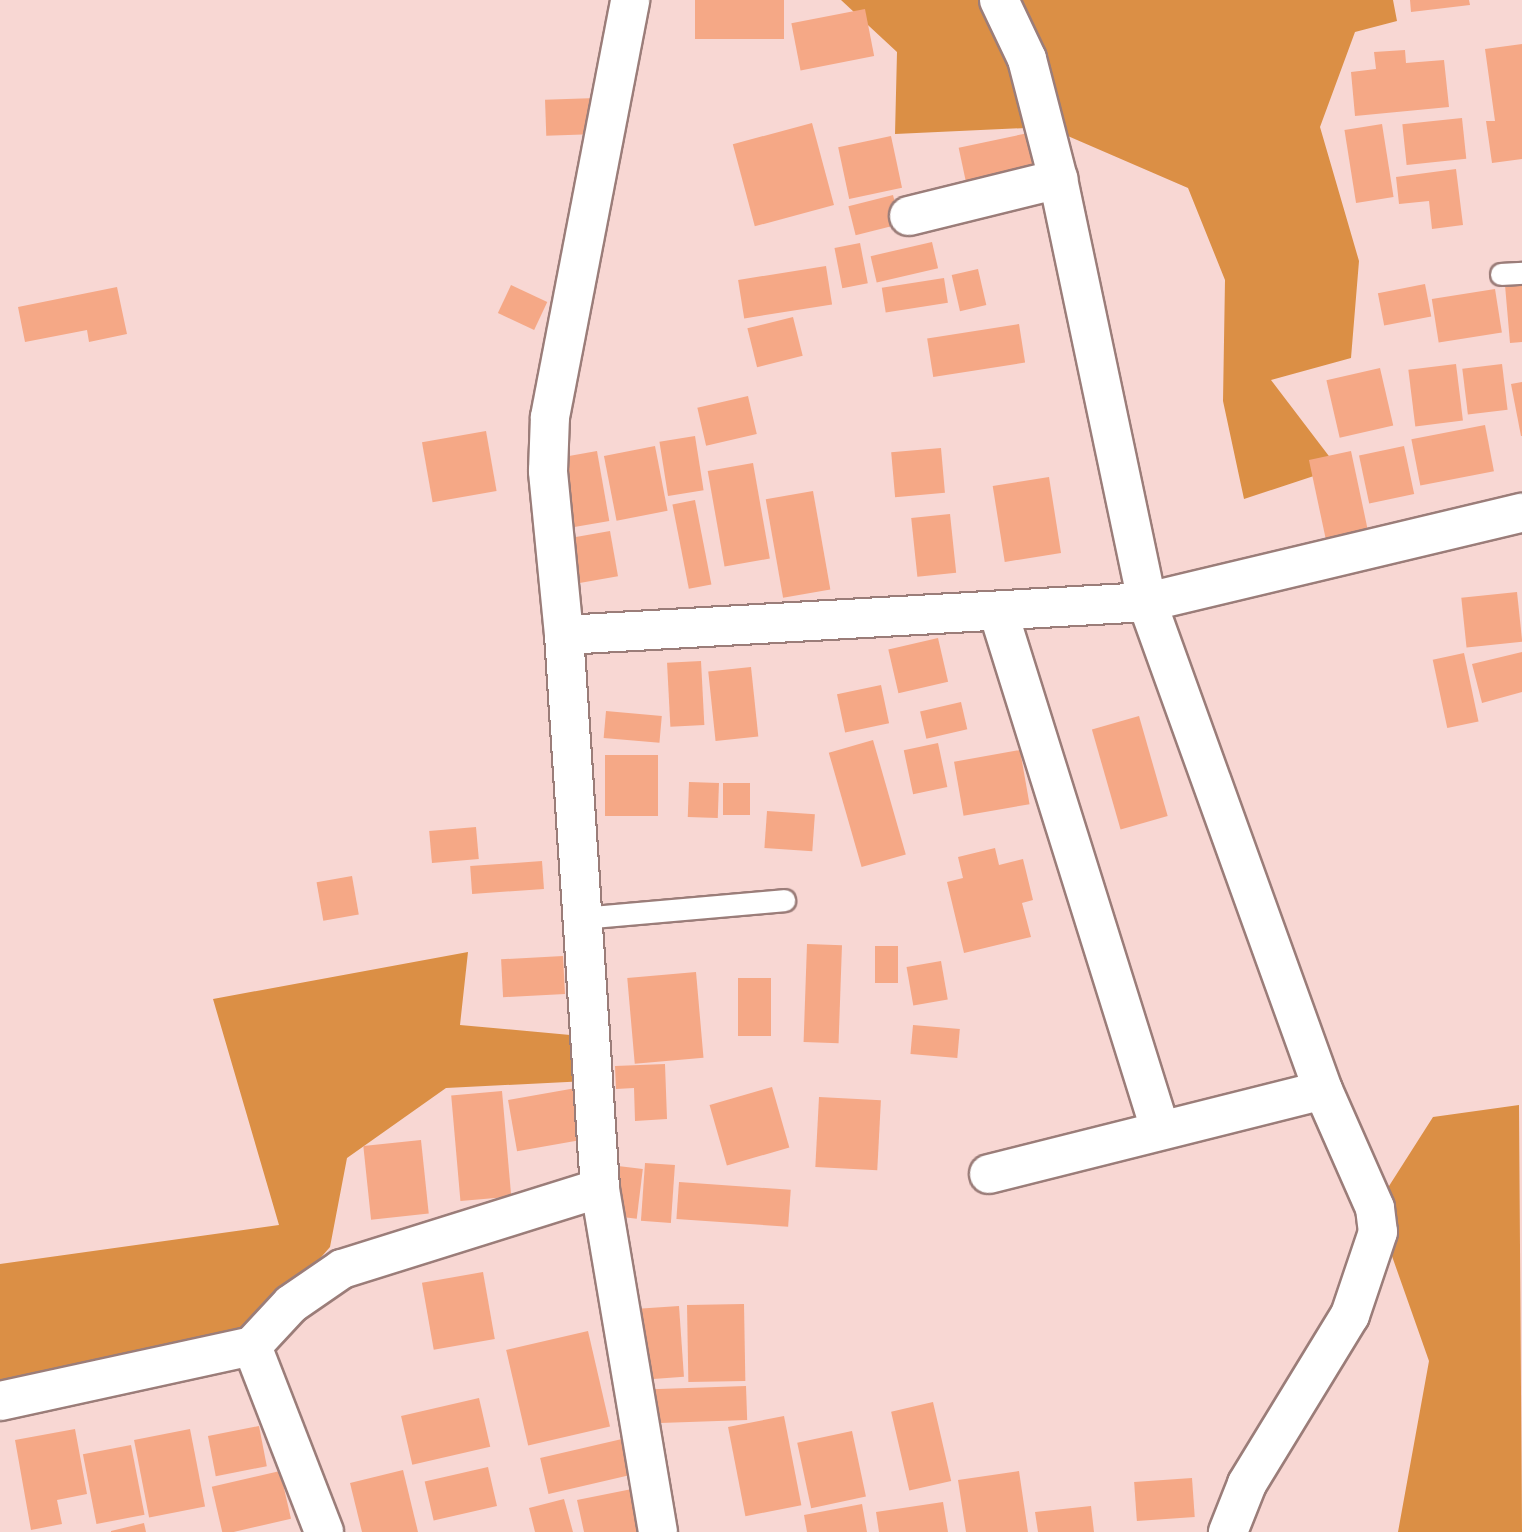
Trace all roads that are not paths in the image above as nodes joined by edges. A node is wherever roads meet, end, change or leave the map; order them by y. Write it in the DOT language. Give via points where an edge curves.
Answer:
graph roads {
  1 [pos="630,0"];
  2 [pos="999,0"];
  3 [pos="1058,179"];
  4 [pos="909,216"];
  5 [pos="1522,513"];
  6 [pos="1147,602"];
  7 [pos="998,611"];
  8 [pos="564,635"];
  9 [pos="784,901"];
  10 [pos="580,918"];
  11 [pos="1323,1090"];
  12 [pos="1160,1129"];
  13 [pos="989,1174"];
  14 [pos="600,1188"];
  15 [pos="252,1346"];
  16 [pos="0,1401"];
  17 [pos="324,1532"];
  18 [pos="658,1532"];
  19 [pos="1228,1532"];
  1 -- 8 [label="street" via="550,416 548,471"];
  2 -- 3 [label="street" via="1027,59"];
  3 -- 4 [label="street"];
  3 -- 6 [label="street"];
  5 -- 6 [label="street"];
  6 -- 7 [label="street"];
  6 -- 11 [label="street"];
  7 -- 8 [label="street"];
  7 -- 12 [label="street"];
  8 -- 10 [label="street"];
  9 -- 10 [label="lane"];
  10 -- 14 [label="street"];
  11 -- 12 [label="street"];
  11 -- 19 [label="street" via="1375,1208 1378,1232 1350,1315 1247,1484"];
  12 -- 13 [label="street"];
  14 -- 15 [label="street" via="342,1269 291,1304"];
  14 -- 18 [label="street"];
  15 -- 16 [label="street"];
  15 -- 17 [label="street"];
}
